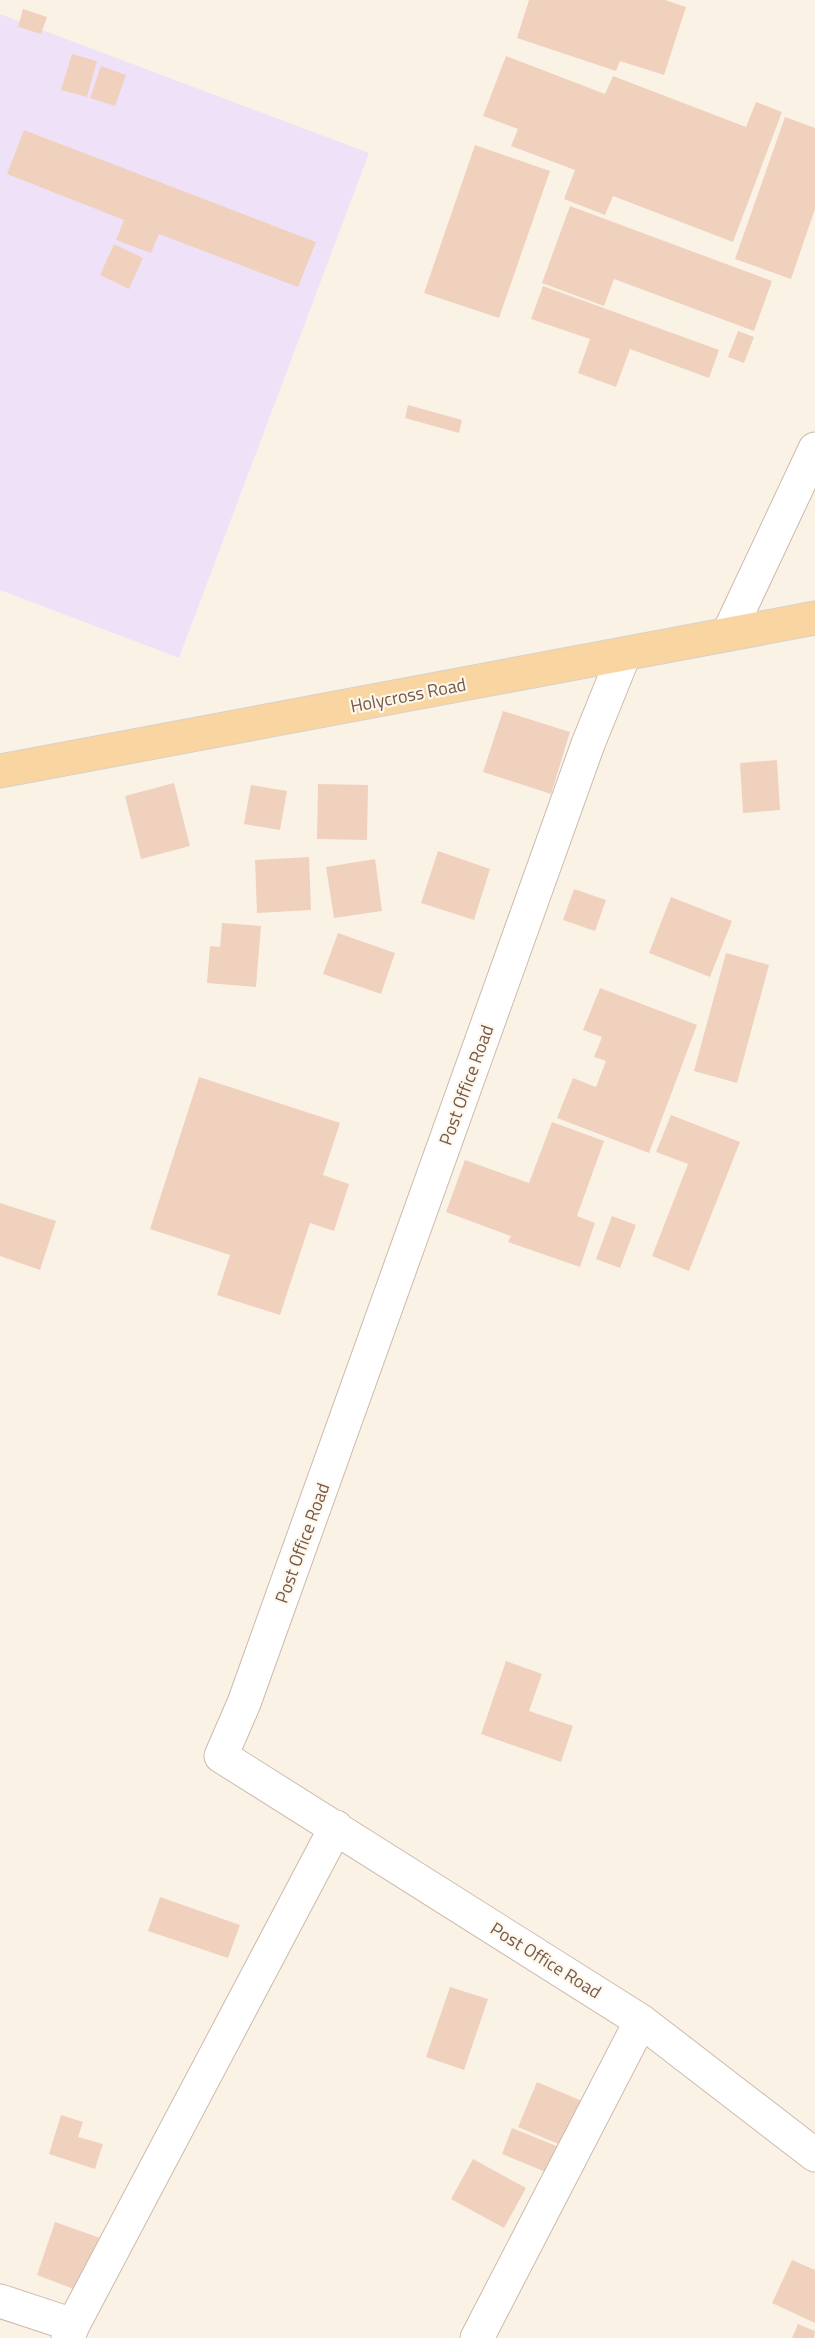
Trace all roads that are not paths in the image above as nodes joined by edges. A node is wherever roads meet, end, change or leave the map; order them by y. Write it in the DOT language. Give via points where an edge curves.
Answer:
graph roads {
  1 [pos="815,449"];
  2 [pos="815,618"];
  3 [pos="729,632"];
  4 [pos="624,655"];
  5 [pos="0,771"];
  6 [pos="336,1827"];
  7 [pos="642,2021"];
  8 [pos="815,2154"];
  9 [pos="0,2301"];
  10 [pos="70,2331"];
  11 [pos="477,2338"];
  1 -- 3 [label="street"];
  2 -- 3 [label="main road, Holycross Road"];
  3 -- 4 [label="main road, Holycross Road"];
  4 -- 5 [label="main road, Holycross Road"];
  4 -- 6 [label="street, Post Office Road" via="588,744 244,1703 221,1756"];
  6 -- 7 [label="street, Post Office Road"];
  6 -- 10 [label="street"];
  7 -- 8 [label="street, Post Office Road"];
  7 -- 11 [label="street"];
  9 -- 10 [label="street"];
}
